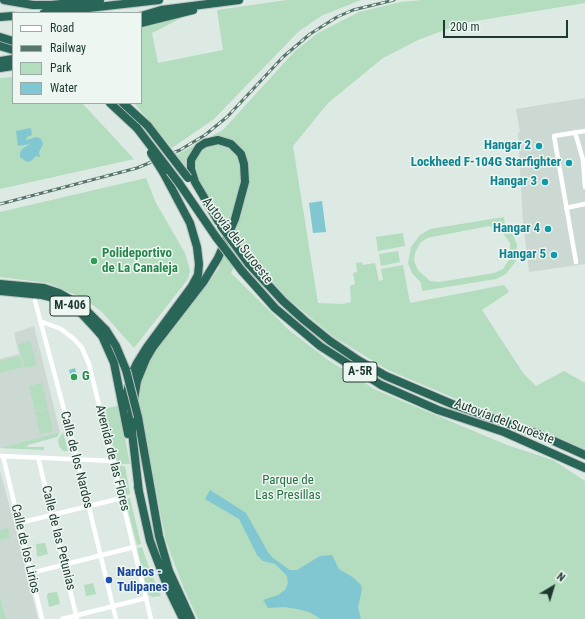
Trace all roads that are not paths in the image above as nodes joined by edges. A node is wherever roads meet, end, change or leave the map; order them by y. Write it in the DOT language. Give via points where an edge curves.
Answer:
graph roads {
  1 [pos="4,0"];
  2 [pos="22,0"];
  3 [pos="100,0"];
  4 [pos="159,0"];
  5 [pos="239,0"];
  6 [pos="229,1"];
  7 [pos="51,5"];
  8 [pos="53,12"];
  9 [pos="12,16"];
  10 [pos="142,16"];
  11 [pos="0,17"];
  12 [pos="142,23"];
  13 [pos="0,37"];
  14 [pos="12,41"];
  15 [pos="0,46"];
  16 [pos="12,50"];
  17 [pos="12,58"];
  18 [pos="0,60"];
  19 [pos="12,66"];
  20 [pos="0,68"];
  21 [pos="111,104"];
  22 [pos="124,104"];
  23 [pos="130,104"];
  24 [pos="146,124"];
  25 [pos="137,128"];
  26 [pos="585,131"];
  27 [pos="575,132"];
  28 [pos="585,187"];
  29 [pos="585,204"];
  30 [pos="566,208"];
  31 [pos="220,223"];
  32 [pos="576,262"];
  33 [pos="0,284"];
  34 [pos="0,291"];
  35 [pos="35,301"];
  36 [pos="40,321"];
  37 [pos="126,418"];
  38 [pos="585,455"];
  39 [pos="2,456"];
  40 [pos="38,457"];
  41 [pos="77,458"];
  42 [pos="114,461"];
  43 [pos="585,470"];
  44 [pos="139,492"];
  45 [pos="122,498"];
  46 [pos="88,506"];
  47 [pos="52,515"];
  48 [pos="19,523"];
  49 [pos="134,548"];
  50 [pos="100,556"];
  51 [pos="64,564"];
  52 [pos="31,572"];
  53 [pos="146,598"];
  54 [pos="112,606"];
  55 [pos="77,617"];
  56 [pos="42,619"];
  57 [pos="62,619"];
  58 [pos="116,619"];
  59 [pos="151,619"];
  60 [pos="183,619"];
  61 [pos="191,619"];
  1 -- 7 [label="highway"];
  2 -- 7 [label="highway"];
  3 -- 7 [label="highway"];
  4 -- 8 [label="highway"];
  5 -- 6 [label="highway"];
  6 -- 10 [label="highway" via="169,9"];
  6 -- 12 [label="highway"];
  9 -- 11 [label="highway"];
  13 -- 14 [label="highway"];
  15 -- 16 [label="highway"];
  17 -- 18 [label="highway"];
  19 -- 20 [label="highway"];
  21 -- 25 [label="highway, Autovía del Suroeste / A-5R"];
  22 -- 24 [label="highway, Autovía del Suroeste / A-5R"];
  23 -- 24 [label="highway"];
  24 -- 31 [label="highway, Autovía del Suroeste / A-5R, bridge"];
  25 -- 37 [label="highway, bridge" via="190,222 199,264 198,275 192,286 137,363 127,393"];
  25 -- 43 [label="highway, Autovía del Suroeste / A-5R, bridge" via="242,271 275,308 320,346 381,385 438,410 504,432 561,456"];
  26 -- 27 [label="street"];
  27 -- 28 [label="street" via="583,160"];
  27 -- 30 [label="street" via="554,136"];
  29 -- 30 [label="street"];
  30 -- 32 [label="street"];
  31 -- 38 [label="highway, Autovía del Suroeste / A-5R, bridge" via="248,263 283,301 330,341 358,360 386,376 444,401 538,434"];
  31 -- 44 [label="highway" via="195,182 191,169 191,160 200,147 218,140 231,144 241,154 244,182 235,219 218,258 204,281 153,347 137,381 132,432"];
  33 -- 61 [label="highway, M-406, bridge" via="44,288 59,293 82,306 106,330 116,346 126,370 138,416 159,536 169,571"];
  34 -- 37 [label="highway, M-406" via="54,298 76,310 90,322 102,336 112,356"];
  35 -- 36 [label="street, Calle de los Nardos"];
  36 -- 41 [label="street, Calle de los Nardos"];
  36 -- 42 [label="street, Avenida de las Flores" via="61,329 82,348 89,364"];
  37 -- 44 [label="highway, M-406"];
  39 -- 40 [label="street"];
  39 -- 48 [label="street, Calle de los Lirios"];
  40 -- 41 [label="street"];
  40 -- 47 [label="street, Calle de las Petunias"];
  41 -- 42 [label="street"];
  41 -- 46 [label="street, Calle de los Nardos"];
  42 -- 45 [label="street, Avenida de las Flores"];
  44 -- 60 [label="highway, M-406" via="150,542"];
  45 -- 46 [label="street"];
  45 -- 49 [label="street, Avenida de las Flores"];
  46 -- 47 [label="street"];
  46 -- 50 [label="street, Calle de los Nardos"];
  47 -- 48 [label="street"];
  47 -- 51 [label="street, Calle de las Petunias"];
  48 -- 52 [label="street, Calle de los Lirios"];
  49 -- 50 [label="street"];
  49 -- 53 [label="street, Avenida de las Flores"];
  50 -- 51 [label="street"];
  50 -- 54 [label="street, Calle de los Nardos"];
  51 -- 52 [label="street"];
  51 -- 55 [label="street, Calle de las Petunias"];
  52 -- 56 [label="street, Calle de los Lirios"];
  53 -- 54 [label="street"];
  53 -- 59 [label="street, Avenida de las Flores"];
  54 -- 55 [label="street"];
  54 -- 58 [label="street, Calle de los Nardos"];
  55 -- 57 [label="street"];
}
